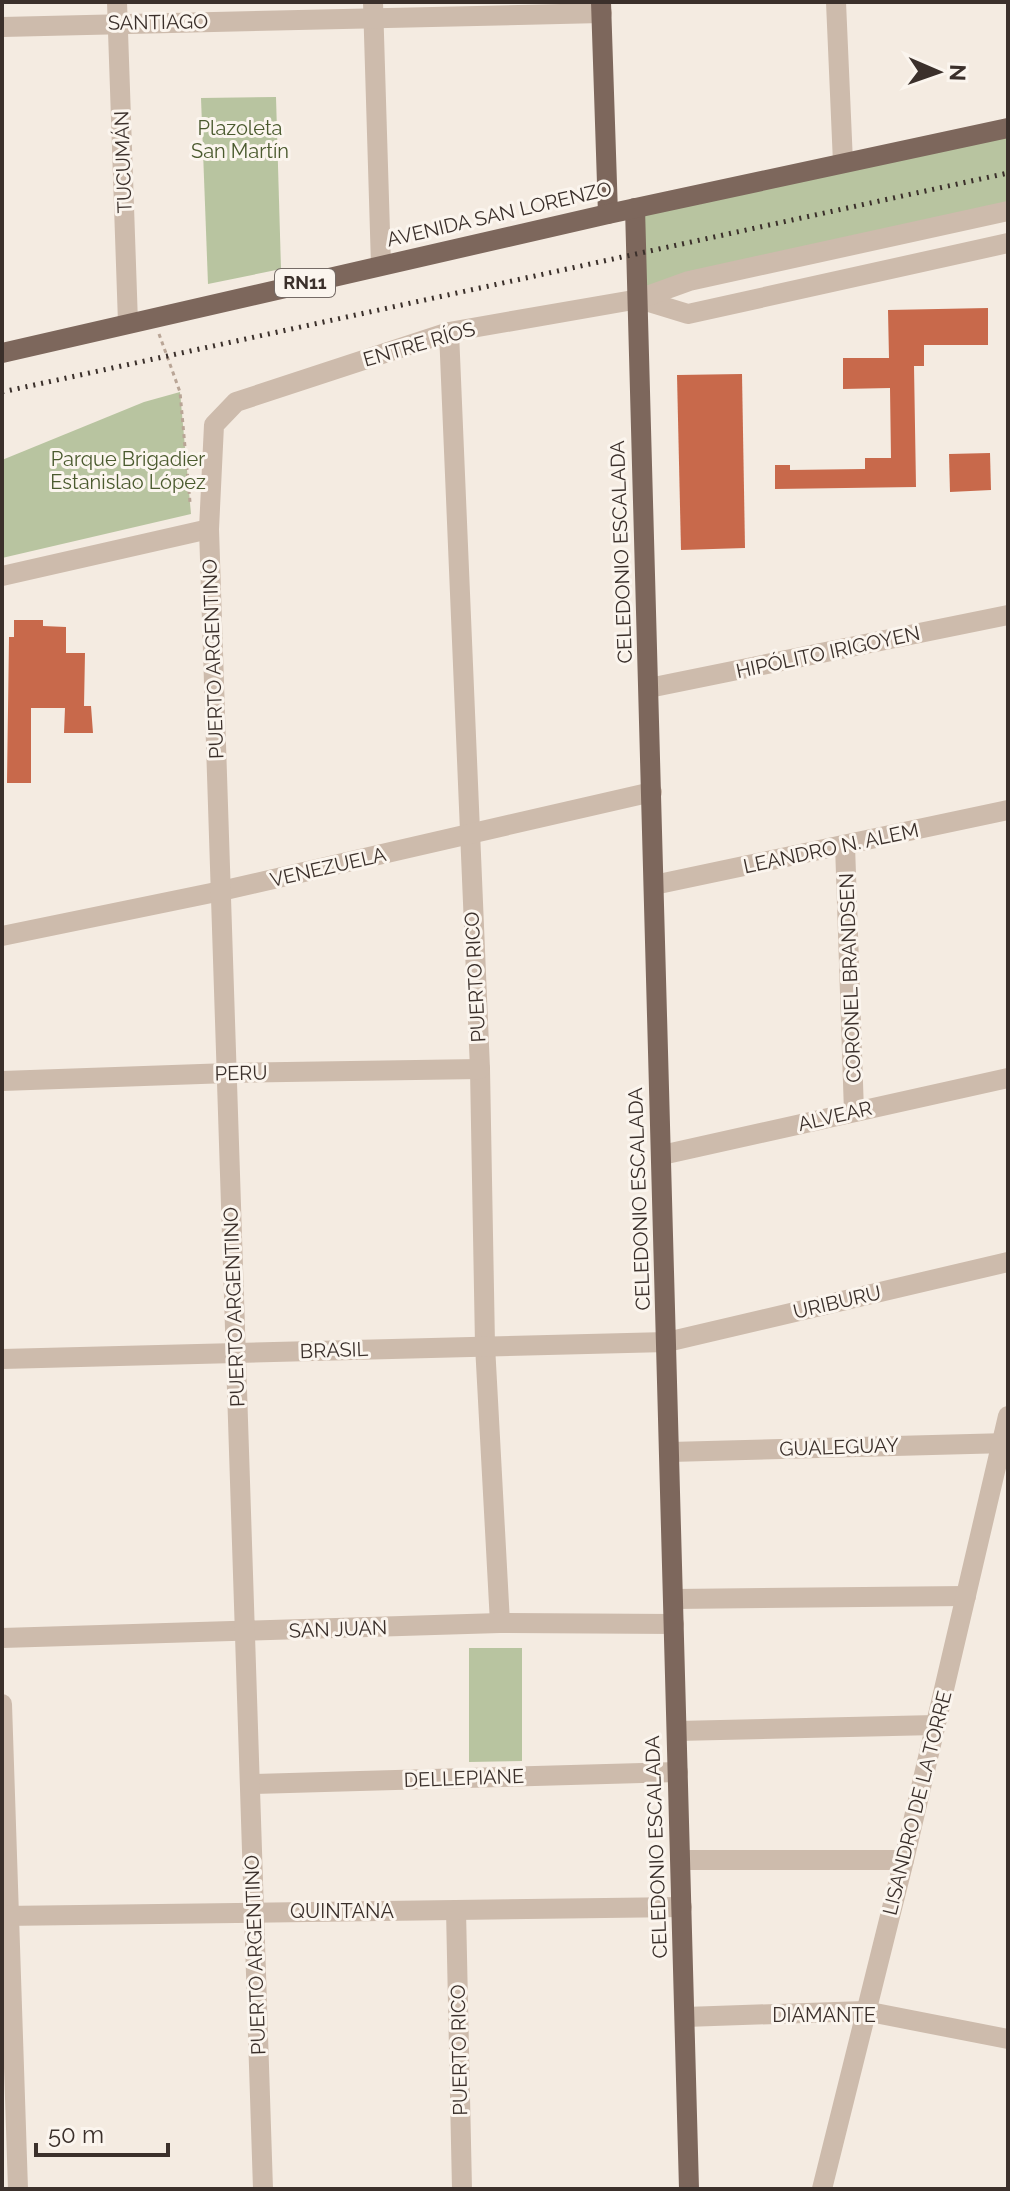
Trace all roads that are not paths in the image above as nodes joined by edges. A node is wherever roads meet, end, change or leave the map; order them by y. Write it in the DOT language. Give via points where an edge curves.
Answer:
graph roads {
  1 [pos="836,2"];
  2 [pos="601,8"];
  3 [pos="373,10"];
  4 [pos="118,12"];
  5 [pos="2,27"];
  6 [pos="1008,128"];
  7 [pos="843,163"];
  8 [pos="635,208"];
  9 [pos="1008,211"];
  10 [pos="608,214"];
  11 [pos="959,222"];
  12 [pos="1008,243"];
  13 [pos="964,253"];
  14 [pos="381,265"];
  15 [pos="639,299"];
  16 [pos="128,323"];
  17 [pos="449,332"];
  18 [pos="2,353"];
  19 [pos="214,425"];
  20 [pos="209,529"];
  21 [pos="2,576"];
  22 [pos="1008,615"];
  23 [pos="649,688"];
  24 [pos="652,792"];
  25 [pos="1008,810"];
  26 [pos="469,836"];
  27 [pos="845,845"];
  28 [pos="654,885"];
  29 [pos="221,891"];
  30 [pos="2,936"];
  31 [pos="480,1069"];
  32 [pos="229,1073"];
  33 [pos="1008,1078"];
  34 [pos="2,1081"];
  35 [pos="854,1112"];
  36 [pos="662,1155"];
  37 [pos="1008,1262"];
  38 [pos="667,1342"];
  39 [pos="485,1345"];
  40 [pos="235,1354"];
  41 [pos="2,1359"];
  42 [pos="1008,1416"];
  43 [pos="1005,1442"];
  44 [pos="670,1452"];
  45 [pos="966,1596"];
  46 [pos="674,1599"];
  47 [pos="500,1623"];
  48 [pos="674,1624"];
  49 [pos="246,1632"];
  50 [pos="2,1638"];
  51 [pos="2,1704"];
  52 [pos="936,1725"];
  53 [pos="677,1731"];
  54 [pos="678,1772"];
  55 [pos="250,1784"];
  56 [pos="681,1860"];
  57 [pos="904,1860"];
  58 [pos="682,1907"];
  59 [pos="456,1910"];
  60 [pos="253,1912"];
  61 [pos="5,1916"];
  62 [pos="865,2011"];
  63 [pos="685,2017"];
  64 [pos="1008,2039"];
  65 [pos="18,2189"];
  66 [pos="263,2189"];
  67 [pos="462,2189"];
  68 [pos="689,2189"];
  69 [pos="822,2189"];
  1 -- 7 [label="street"];
  2 -- 3 [label="street, SANTIAGO"];
  2 -- 10 [label="main road"];
  3 -- 4 [label="street, SANTIAGO"];
  3 -- 14 [label="street"];
  4 -- 5 [label="street, SANTIAGO"];
  4 -- 16 [label="street, TUCUMÁN"];
  6 -- 7 [label="main road, AVENIDA SAN LORENZO / RN11"];
  7 -- 8 [label="main road, AVENIDA SAN LORENZO / RN11"];
  8 -- 10 [label="main road, AVENIDA SAN LORENZO / RN11"];
  8 -- 15 [label="main road, CELEDONIO ESCALADA"];
  9 -- 11 [label="street, ENTRE RÍOS"];
  10 -- 14 [label="main road, AVENIDA SAN LORENZO / RN11"];
  11 -- 13 [label="street"];
  11 -- 15 [label="street, ENTRE RÍOS" via="689,281"];
  12 -- 13 [label="street, ENTRE RÍOS"];
  13 -- 15 [label="street, ENTRE RÍOS" via="688,314"];
  14 -- 16 [label="main road, AVENIDA SAN LORENZO / RN11"];
  15 -- 17 [label="street, ENTRE RÍOS"];
  15 -- 23 [label="main road, CELEDONIO ESCALADA"];
  16 -- 18 [label="main road, AVENIDA SAN LORENZO / RN11"];
  17 -- 19 [label="street, ENTRE RÍOS" via="236,402"];
  17 -- 26 [label="street, PUERTO RICO"];
  19 -- 20 [label="street, PUERTO ARGENTINO"];
  20 -- 21 [label="street"];
  20 -- 29 [label="street, PUERTO ARGENTINO"];
  22 -- 23 [label="street, HIPÓLITO IRIGOYEN"];
  23 -- 24 [label="main road, CELEDONIO ESCALADA"];
  24 -- 26 [label="street, VENEZUELA"];
  24 -- 28 [label="main road, CELEDONIO ESCALADA"];
  25 -- 27 [label="street, LEANDRO N. ALEM"];
  26 -- 29 [label="street, VENEZUELA"];
  26 -- 31 [label="street, PUERTO RICO"];
  27 -- 28 [label="street, LEANDRO N. ALEM"];
  27 -- 35 [label="street, CORONEL BRANDSEN"];
  28 -- 36 [label="main road, CELEDONIO ESCALADA"];
  29 -- 30 [label="street, VENEZUELA"];
  29 -- 32 [label="street, PUERTO ARGENTINO"];
  31 -- 32 [label="street, PERU"];
  31 -- 39 [label="street, PUERTO RICO"];
  32 -- 34 [label="street, PERU"];
  32 -- 40 [label="street, PUERTO ARGENTINO"];
  33 -- 35 [label="street, ALVEAR"];
  35 -- 36 [label="street, ALVEAR"];
  36 -- 38 [label="main road, CELEDONIO ESCALADA"];
  37 -- 38 [label="street, URIBURU"];
  38 -- 39 [label="street, BRASIL"];
  38 -- 44 [label="main road, CELEDONIO ESCALADA"];
  39 -- 40 [label="street, BRASIL"];
  39 -- 47 [label="street, PUERTO RICO"];
  40 -- 41 [label="street, BRASIL"];
  40 -- 49 [label="street, PUERTO ARGENTINO"];
  42 -- 43 [label="street, LISANDRO DE LA TORRE"];
  43 -- 44 [label="street, GUALEGUAY"];
  43 -- 45 [label="street, LISANDRO DE LA TORRE"];
  44 -- 46 [label="main road, CELEDONIO ESCALADA"];
  45 -- 46 [label="street"];
  45 -- 52 [label="street, LISANDRO DE LA TORRE"];
  46 -- 48 [label="main road, CELEDONIO ESCALADA"];
  47 -- 48 [label="street, SAN JUAN"];
  47 -- 49 [label="street, SAN JUAN"];
  48 -- 53 [label="main road, CELEDONIO ESCALADA"];
  49 -- 50 [label="street, SAN JUAN"];
  49 -- 55 [label="street, PUERTO ARGENTINO"];
  51 -- 61 [label="street"];
  52 -- 53 [label="street"];
  52 -- 57 [label="street, LISANDRO DE LA TORRE"];
  53 -- 54 [label="main road, CELEDONIO ESCALADA"];
  54 -- 55 [label="street, DELLEPIANE"];
  54 -- 56 [label="main road, CELEDONIO ESCALADA"];
  55 -- 60 [label="street, PUERTO ARGENTINO"];
  56 -- 57 [label="street"];
  56 -- 58 [label="main road, CELEDONIO ESCALADA"];
  57 -- 62 [label="street, LISANDRO DE LA TORRE"];
  58 -- 59 [label="street, QUINTANA"];
  58 -- 63 [label="main road, CELEDONIO ESCALADA"];
  59 -- 60 [label="street, QUINTANA"];
  59 -- 67 [label="street, PUERTO RICO"];
  60 -- 61 [label="street, QUINTANA"];
  60 -- 66 [label="street, PUERTO ARGENTINO"];
  61 -- 65 [label="street"];
  62 -- 63 [label="street, DIAMANTE"];
  62 -- 64 [label="street, DIAMANTE"];
  62 -- 69 [label="street, LISANDRO DE LA TORRE"];
  63 -- 68 [label="main road, CELEDONIO ESCALADA"];
}
